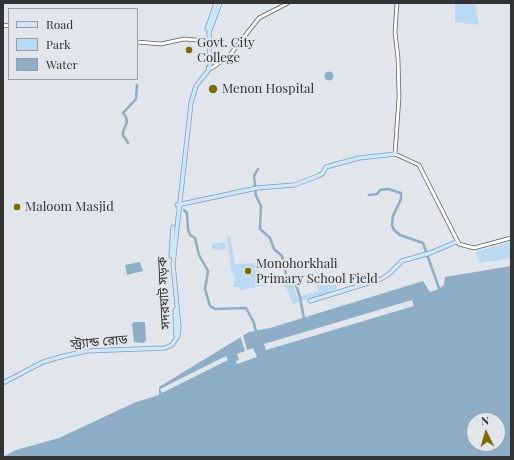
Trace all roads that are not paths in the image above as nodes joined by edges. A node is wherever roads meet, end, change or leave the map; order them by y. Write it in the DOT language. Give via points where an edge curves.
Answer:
graph roads {
  1 [pos="216,3"];
  2 [pos="220,3"];
  3 [pos="288,3"];
  4 [pos="397,3"];
  5 [pos="208,41"];
  6 [pos="138,42"];
  7 [pos="209,68"];
  8 [pos="395,154"];
  9 [pos="178,204"];
  10 [pos="511,238"];
  11 [pos="456,242"];
  12 [pos="310,301"];
  13 [pos="176,339"];
  14 [pos="3,383"];
  1 -- 5 [label="main road" via="208,23"];
  2 -- 5 [label="main road" via="210,26"];
  3 -- 7 [label="street" via="259,18 229,56"];
  4 -- 8 [label="street" via="395,32 399,97"];
  5 -- 6 [label="street" via="184,39 161,44"];
  5 -- 7 [label="main road"];
  7 -- 9 [label="main road, সদরঘাট সড়ক" via="196,86 191,101"];
  8 -- 9 [label="main road" via="359,158 326,167 318,176 294,185 256,188"];
  8 -- 11 [label="street" via="419,165"];
  9 -- 13 [label="main road, সদরঘাট সড়ক" via="173,264 179,327"];
  10 -- 11 [label="street" via="474,248"];
  11 -- 12 [label="main road" via="430,254 402,261 390,274 381,279"];
  13 -- 14 [label="main road, স্ট্র্যান্ড রোড" via="172,345 165,348 74,353 44,362"];
}
